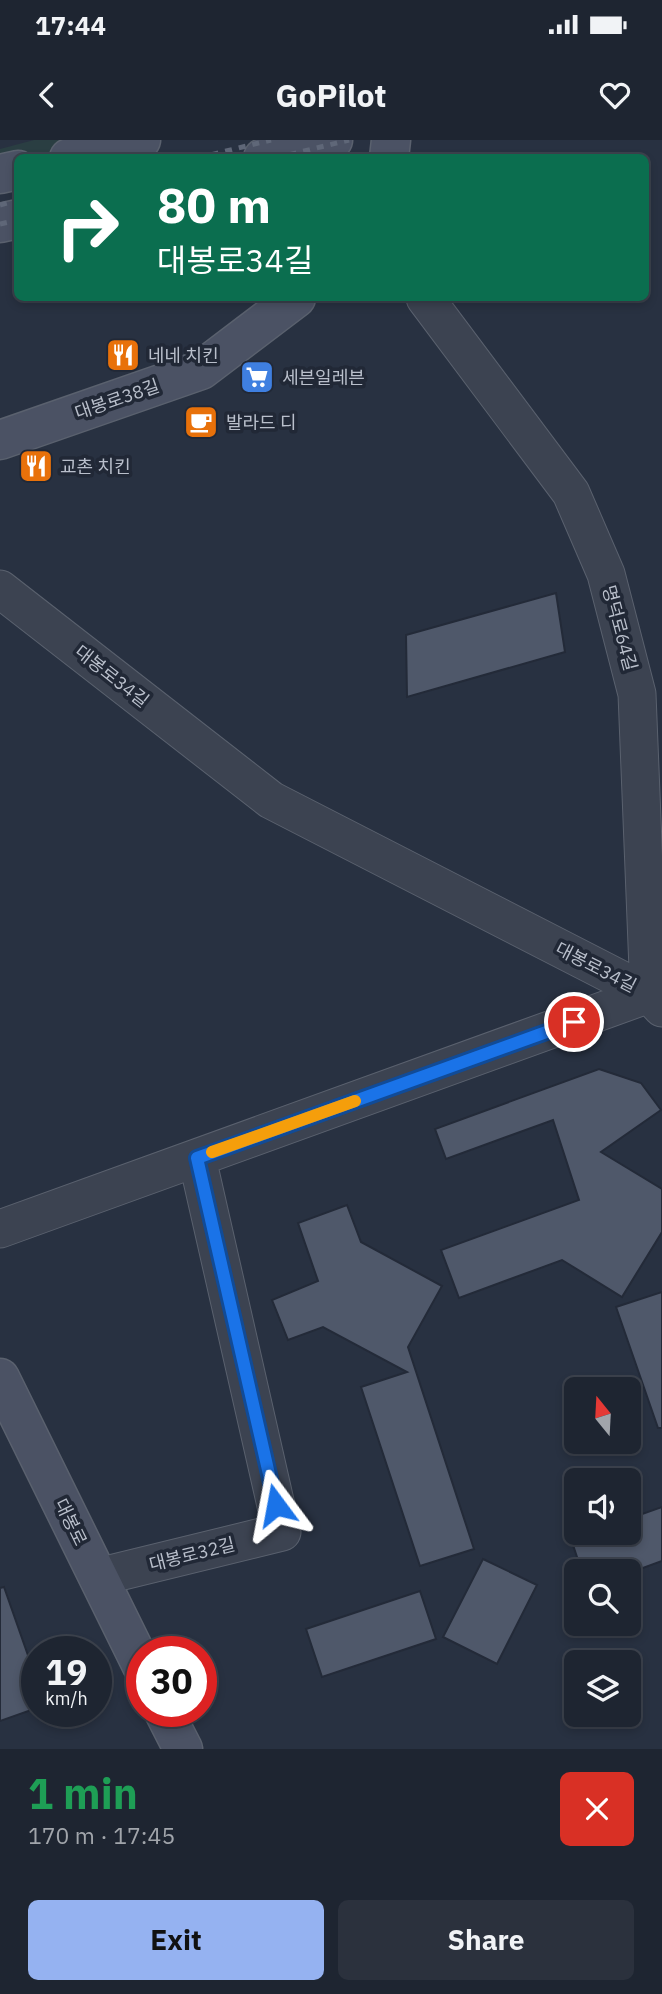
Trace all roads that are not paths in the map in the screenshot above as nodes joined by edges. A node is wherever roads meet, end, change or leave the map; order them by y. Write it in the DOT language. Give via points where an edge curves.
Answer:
graph roads {
  1 [pos="141,140"];
  2 [pos="334,140"];
  3 [pos="85,154"];
  4 [pos="280,154"];
  5 [pos="292,301"];
  6 [pos="427,301"];
  7 [pos="0,440"];
  8 [pos="0,589"];
  9 [pos="656,1001"];
  10 [pos="197,1158"];
  11 [pos="0,1229"];
  12 [pos="0,1378"];
  13 [pos="98,1577"];
  14 [pos="127,1636"];
  15 [pos="172,1727"];
  16 [pos="183,1749"];
  1 -- 3 [label="street"];
  2 -- 4 [label="street"];
  5 -- 7 [label="street, 대봉로38길" via="201,370"];
  6 -- 9 [label="street, 명덕로64길" via="570,493 606,574 637,694"];
  8 -- 9 [label="street, 대봉로34길" via="271,800"];
  9 -- 10 [label="street, 대봉로34길"];
  10 -- 11 [label="street, 대봉로34길"];
  10 -- 13 [label="street, 대봉로32길" via="282,1532"];
  12 -- 13 [label="street, 대봉로"];
  13 -- 14 [label="street, 대봉로"];
  15 -- 16 [label="street"];
}
